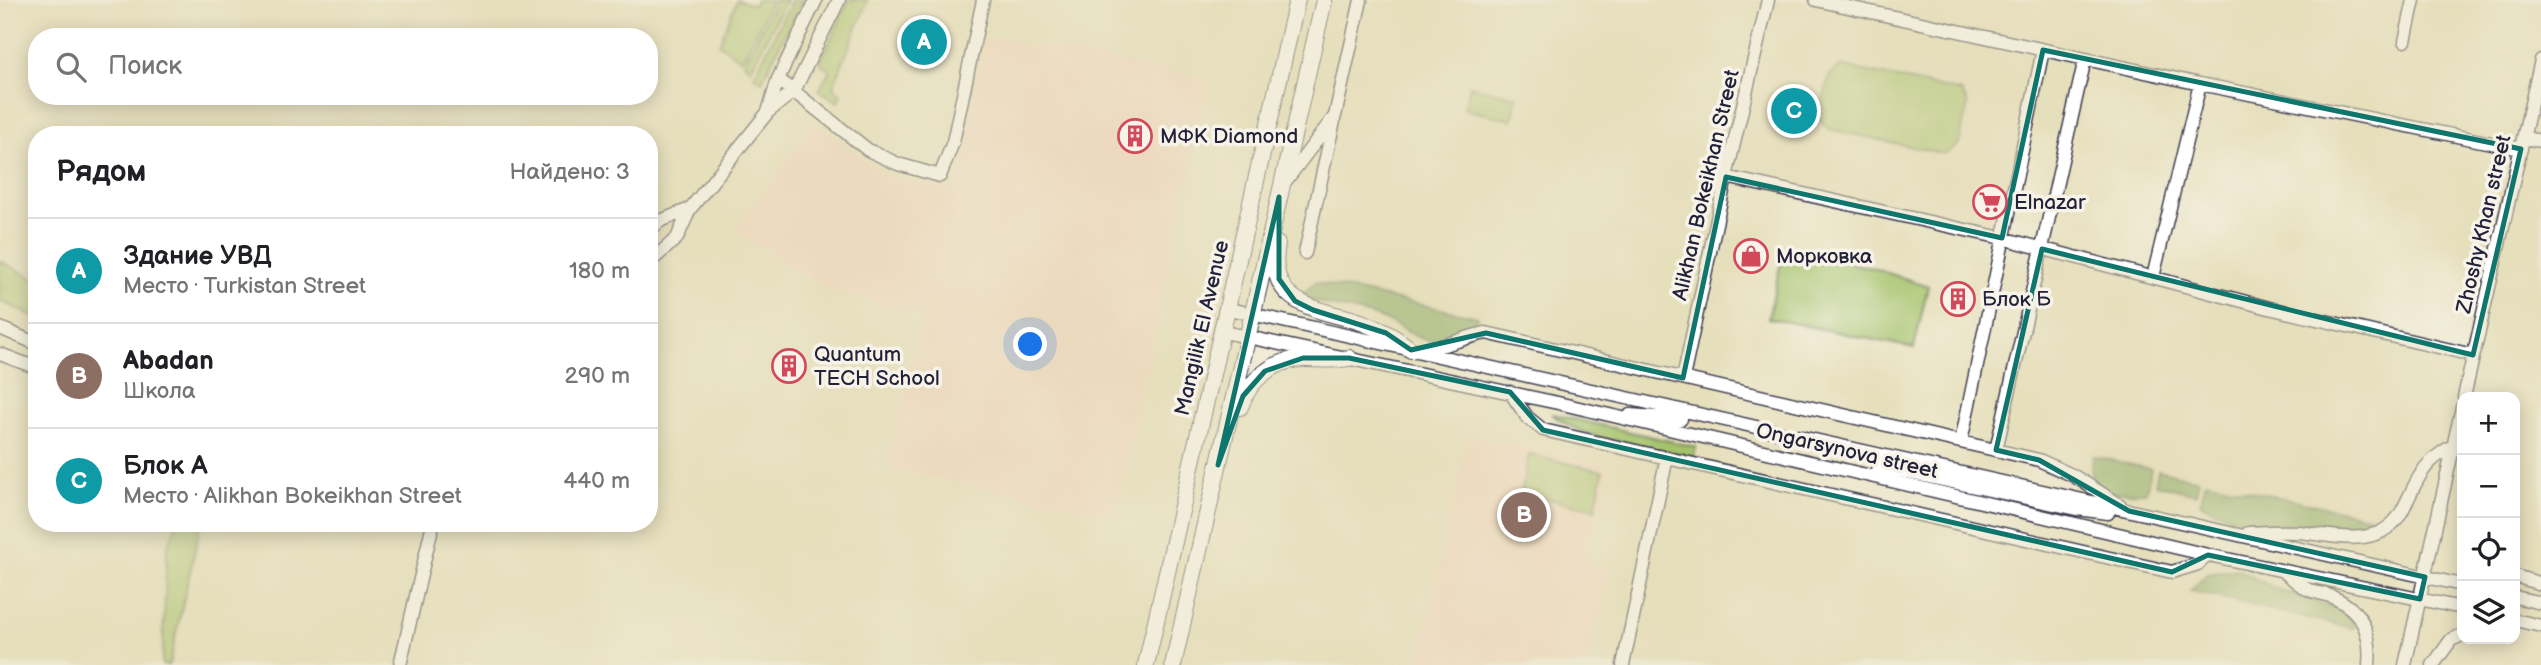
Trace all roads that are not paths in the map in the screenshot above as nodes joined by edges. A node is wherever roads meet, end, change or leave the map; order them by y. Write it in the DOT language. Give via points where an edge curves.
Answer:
graph roads {
  1 [pos="816,0"];
  2 [pos="839,0"];
  3 [pos="983,0"];
  4 [pos="1297,0"];
  5 [pos="1324,0"];
  6 [pos="1361,0"];
  7 [pos="1768,0"];
  8 [pos="1816,0"];
  9 [pos="2414,0"];
  10 [pos="2405,41"];
  11 [pos="2043,50"];
  12 [pos="2085,59"];
  13 [pos="2541,60"];
  14 [pos="778,79"];
  15 [pos="2200,84"];
  16 [pos="794,91"];
  17 [pos="768,112"];
  18 [pos="1335,116"];
  19 [pos="2528,121"];
  20 [pos="2541,124"];
  21 [pos="2541,141"];
  22 [pos="2523,144"];
  23 [pos="1726,177"];
  24 [pos="1280,192"];
  25 [pos="690,209"];
  26 [pos="658,223"];
  27 [pos="2002,238"];
  28 [pos="2042,249"];
  29 [pos="1304,253"];
  30 [pos="658,255"];
  31 [pos="2153,277"];
  32 [pos="1229,309"];
  33 [pos="1254,315"];
  34 [pos="0,328"];
  35 [pos="1224,332"];
  36 [pos="1249,338"];
  37 [pos="28,340"];
  38 [pos="1411,350"];
  39 [pos="0,354"];
  40 [pos="2473,355"];
  41 [pos="1349,358"];
  42 [pos="28,365"];
  43 [pos="1683,378"];
  44 [pos="1510,392"];
  45 [pos="2465,392"];
  46 [pos="1616,416"];
  47 [pos="2457,430"];
  48 [pos="1961,442"];
  49 [pos="1823,443"];
  50 [pos="2454,444"];
  51 [pos="1996,450"];
  52 [pos="2460,455"];
  53 [pos="1667,457"];
  54 [pos="1219,465"];
  55 [pos="1898,482"];
  56 [pos="2129,511"];
  57 [pos="431,532"];
  58 [pos="2228,534"];
  59 [pos="2208,555"];
  60 [pos="2280,568"];
  61 [pos="2425,577"];
  62 [pos="2520,578"];
  63 [pos="2457,584"];
  64 [pos="2541,584"];
  65 [pos="2520,598"];
  66 [pos="2420,599"];
  67 [pos="2541,603"];
  68 [pos="2457,607"];
  69 [pos="2520,621"];
  70 [pos="2541,626"];
  71 [pos="2520,628"];
  72 [pos="2457,637"];
  73 [pos="400,665"];
  74 [pos="1146,665"];
  75 [pos="1173,665"];
  76 [pos="1623,665"];
  77 [pos="2369,665"];
  78 [pos="2405,665"];
  79 [pos="2433,665"];
  1 -- 14 [label="street"];
  2 -- 16 [label="street"];
  3 -- 16 [label="street" via="953,142 940,176 867,150"];
  4 -- 32 [label="main road, Mangilik El Avenue"];
  5 -- 24 [label="main road"];
  6 -- 18 [label="street"];
  7 -- 23 [label="street, Alikhan Bokeikhan Street"];
  8 -- 11 [label="street"];
  9 -- 10 [label="street"];
  11 -- 12 [label="street"];
  11 -- 27 [label="street"];
  12 -- 15 [label="street"];
  12 -- 28 [label="street"];
  13 -- 19 [label="street, Zhoshy Khan street"];
  14 -- 16 [label="street"];
  14 -- 17 [label="street"];
  15 -- 22 [label="street"];
  15 -- 31 [label="street"];
  16 -- 17 [label="street"];
  17 -- 25 [label="street"];
  18 -- 24 [label="street"];
  18 -- 29 [label="street"];
  19 -- 20 [label="street"];
  19 -- 22 [label="street, Zhoshy Khan street"];
  21 -- 22 [label="street"];
  22 -- 40 [label="street, Zhoshy Khan street"];
  23 -- 27 [label="street"];
  23 -- 43 [label="street, Alikhan Bokeikhan Street"];
  24 -- 33 [label="main road"];
  24 -- 38 [label="main road" via="1276,263 1283,288 1313,310 1386,332"];
  25 -- 26 [label="street"];
  25 -- 30 [label="street" via="677,238"];
  27 -- 28 [label="street"];
  27 -- 48 [label="street"];
  28 -- 31 [label="street"];
  28 -- 51 [label="street"];
  31 -- 40 [label="street"];
  32 -- 33 [label="street, Ongarsynova street"];
  32 -- 35 [label="main road, Mangilik El Avenue"];
  33 -- 36 [label="main road"];
  33 -- 38 [label="street, Ongarsynova street"];
  34 -- 37 [label="street"];
  35 -- 36 [label="street, Ongarsynova street"];
  35 -- 74 [label="main road, Mangilik El Avenue"];
  36 -- 41 [label="street, Ongarsynova street"];
  36 -- 54 [label="main road"];
  38 -- 43 [label="street" via="1437,348 1486,333"];
  38 -- 49 [label="street, Ongarsynova street"];
  39 -- 42 [label="street"];
  40 -- 45 [label="street, Zhoshy Khan street"];
  41 -- 44 [label="street, Ongarsynova street"];
  41 -- 54 [label="main road" via="1303,358 1265,372 1244,396"];
  43 -- 48 [label="street"];
  44 -- 46 [label="street, Ongarsynova street"];
  44 -- 53 [label="street" via="1527,417 1543,430"];
  46 -- 49 [label="street" via="1669,416 1829,451"];
  46 -- 55 [label="street, Ongarsynova street"];
  47 -- 50 [label="street"];
  48 -- 51 [label="street"];
  49 -- 56 [label="street, Ongarsynova street"];
  50 -- 52 [label="street"];
  50 -- 58 [label="street" via="2420,470 2397,519 2375,534 2343,539 2295,532"];
  50 -- 61 [label="street"];
  51 -- 56 [label="street" via="2039,460 2074,476"];
  53 -- 59 [label="street" via="2172,572 2198,564"];
  53 -- 76 [label="street"];
  54 -- 75 [label="main road"];
  55 -- 56 [label="street" via="1879,474 1877,468 1882,465 2091,512"];
  55 -- 59 [label="street, Ongarsynova street"];
  56 -- 58 [label="street, Ongarsynova street"];
  57 -- 73 [label="street"];
  58 -- 61 [label="street, Ongarsynova street"];
  59 -- 60 [label="street, Ongarsynova street"];
  60 -- 66 [label="street, Ongarsynova street"];
  60 -- 77 [label="street" via="2309,590 2351,608 2365,625 2371,643"];
  61 -- 63 [label="street, Ongarsynova street"];
  61 -- 66 [label="street"];
  62 -- 64 [label="street"];
  65 -- 67 [label="street"];
  66 -- 68 [label="street, Ongarsynova street"];
  66 -- 78 [label="street"];
  69 -- 70 [label="street"];
  70 -- 71 [label="street"];
  72 -- 79 [label="street"];
}
